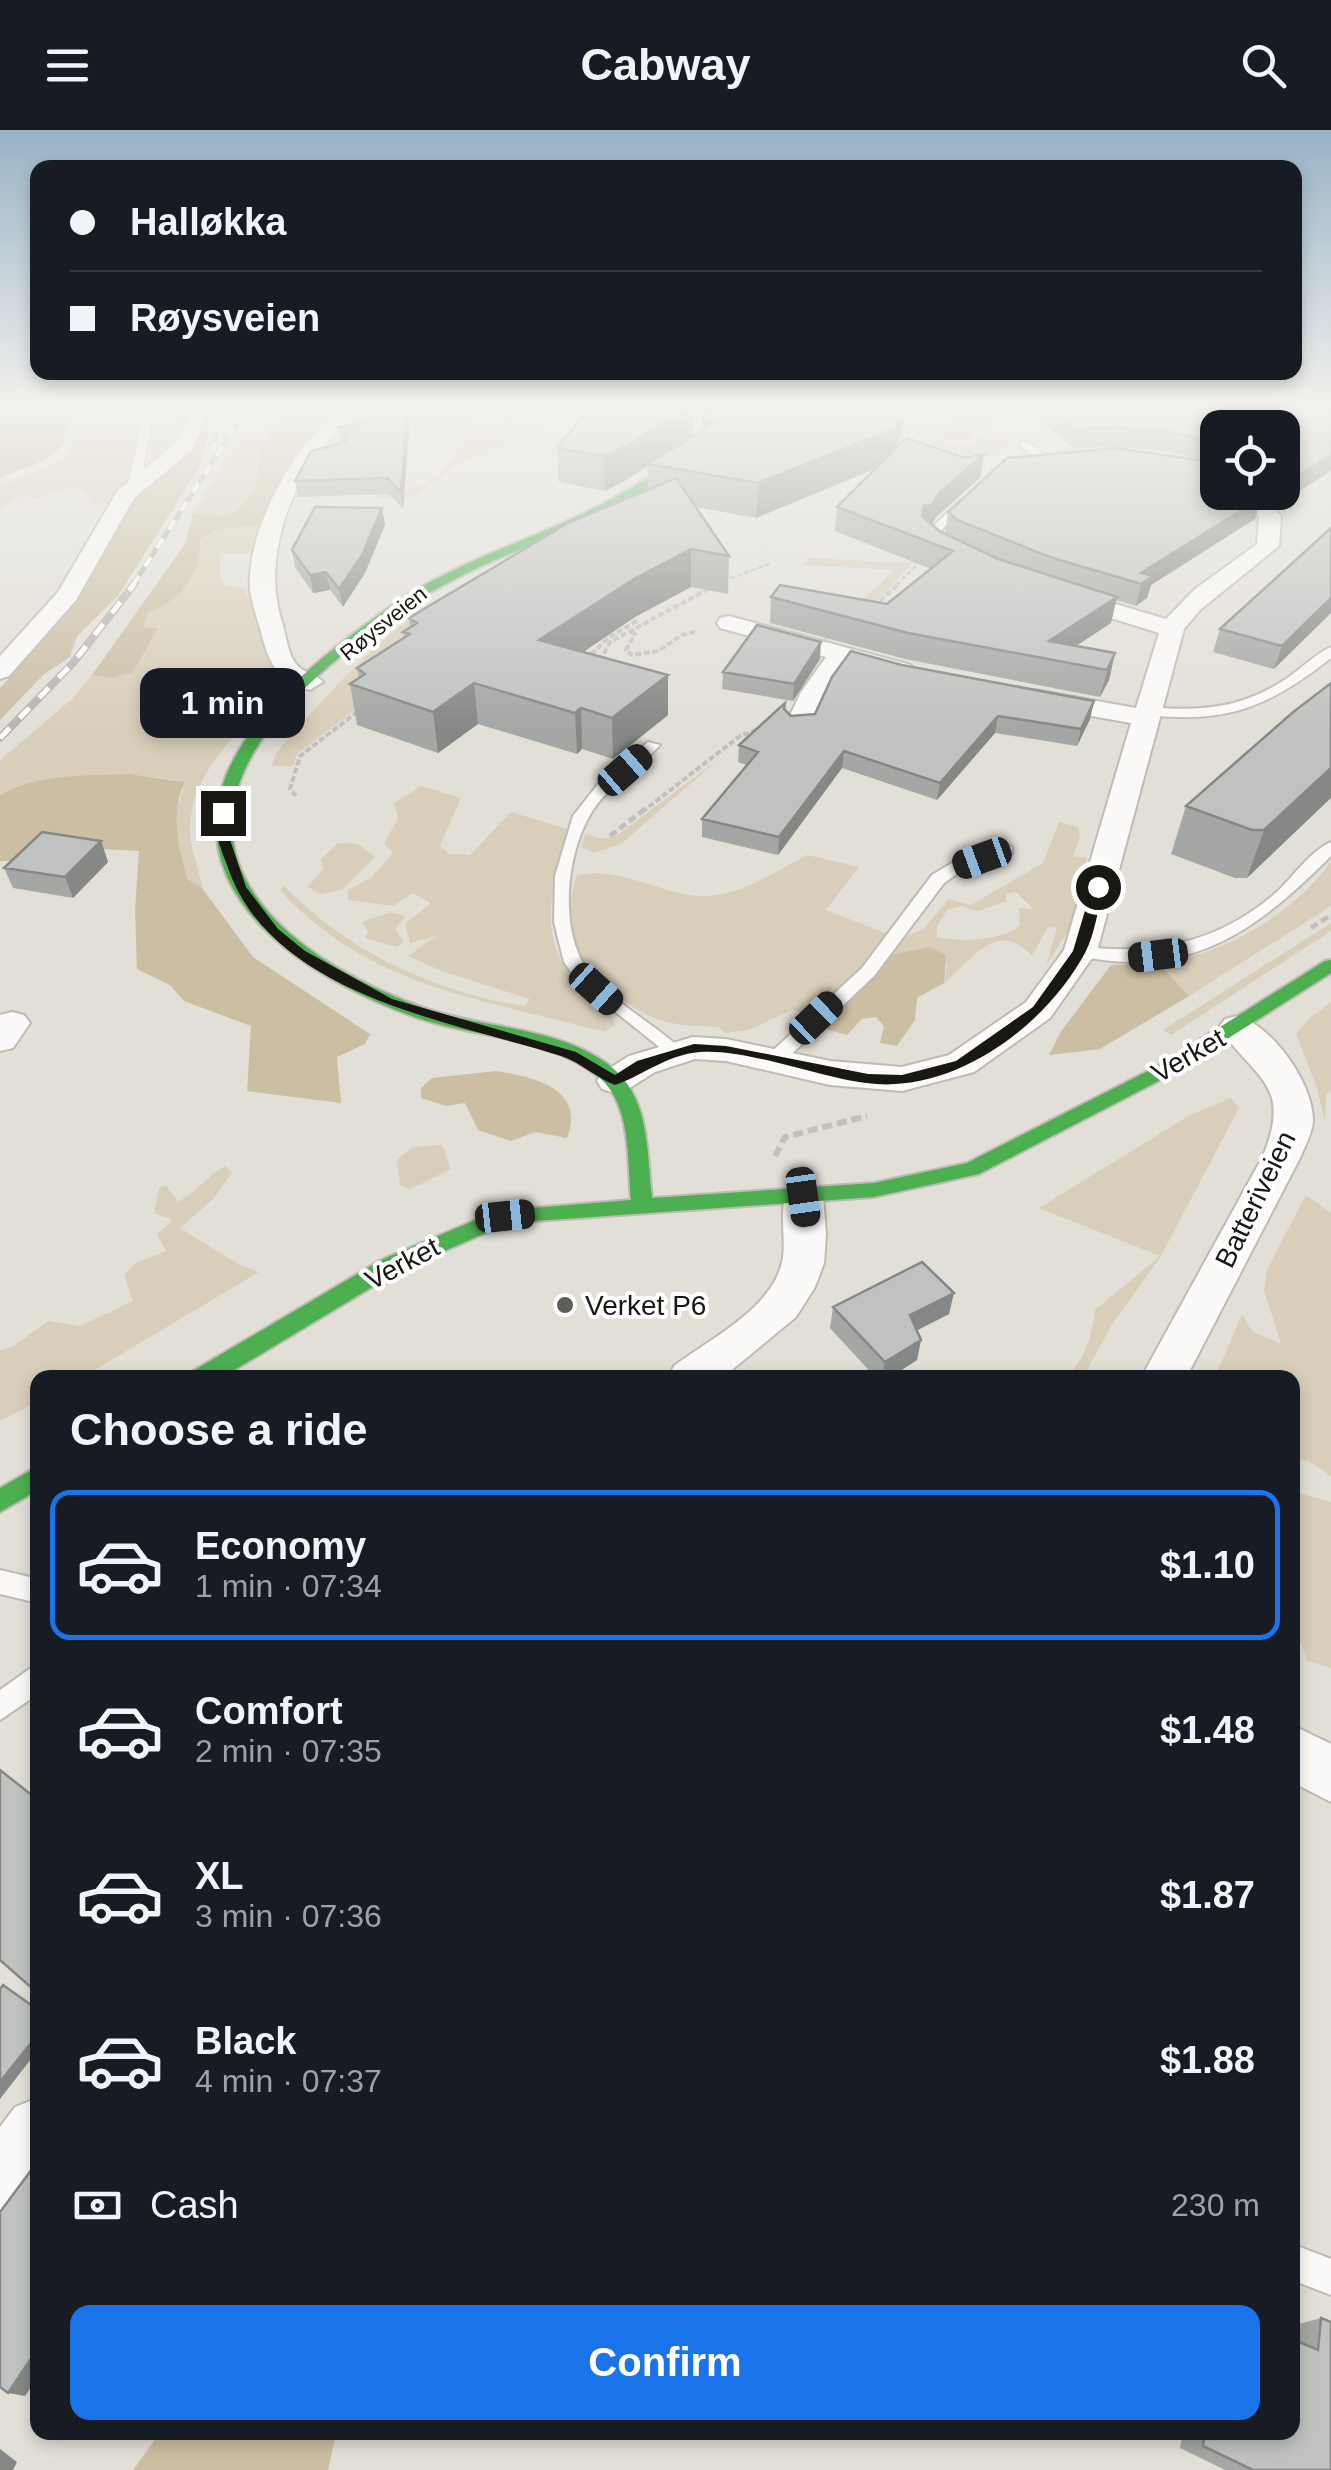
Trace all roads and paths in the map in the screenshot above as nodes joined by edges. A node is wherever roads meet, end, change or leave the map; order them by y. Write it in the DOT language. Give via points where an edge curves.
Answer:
graph roads {
  1 [pos="113,513"];
  2 [pos="278,513"];
  3 [pos="590,513"];
  4 [pos="952,513"];
  5 [pos="1267,513"];
  6 [pos="943,547"];
  7 [pos="769,564"];
  8 [pos="1036,587"];
  9 [pos="638,620"];
  10 [pos="729,623"];
  11 [pos="1172,629"];
  12 [pos="630,632"];
  13 [pos="695,632"];
  14 [pos="1331,651"];
  15 [pos="832,653"];
  16 [pos="582,663"];
  17 [pos="598,665"];
  18 [pos="0,671"];
  19 [pos="920,674"];
  20 [pos="310,682"];
  21 [pos="1016,694"];
  22 [pos="370,702"];
  23 [pos="1147,714"];
  24 [pos="802,718"];
  25 [pos="653,745"];
  26 [pos="296,796"];
  27 [pos="1331,847"];
  28 [pos="1006,850"];
  29 [pos="569,857"];
  30 [pos="1331,915"];
  31 [pos="1298,936"];
  32 [pos="1080,951"];
  33 [pos="1331,965"];
  34 [pos="1237,1027"];
  35 [pos="673,1052"];
  36 [pos="774,1060"];
  37 [pos="615,1081"];
  38 [pos="880,1113"];
  39 [pos="775,1162"];
  40 [pos="803,1197"];
  41 [pos="642,1206"];
  42 [pos="215,1370"];
  43 [pos="700,1370"];
  44 [pos="1166,1370"];
  45 [pos="30,1481"];
  46 [pos="0,1501"];
  47 [pos="0,1582"];
  48 [pos="30,1588"];
  49 [pos="30,1683"];
  50 [pos="0,1707"];
  51 [pos="1300,1756"];
  52 [pos="1331,1775"];
  53 [pos="30,2141"];
  54 [pos="0,2181"];
  55 [pos="1300,2265"];
  56 [pos="1331,2277"];
  1 -- 18 [label="street" via="68,595"];
  2 -- 20 [label="street" via="261,575 263,599 283,668"];
  3 -- 20 [label="street, Røysveien" via="432,584"];
  4 -- 6 [label="lane" via="942,522"];
  5 -- 11 [label="street" via="1268,546 1192,603"];
  6 -- 15 [label="path" via="919,562"];
  7 -- 12 [label="path"];
  8 -- 11 [label="street"];
  9 -- 16 [label="path"];
  10 -- 15 [label="street"];
  11 -- 23 [label="street"];
  12 -- 13 [label="path" via="635,634 626,650 632,655 658,652"];
  12 -- 17 [label="path" via="610,642"];
  14 -- 23 [label="lane" via="1280,691 1240,710"];
  15 -- 19 [label="street"];
  15 -- 24 [label="street"];
  20 -- 37 [label="street, Røysveien" via="247,752 226,794 220,828 229,863 274,932 352,984 431,1017 571,1055"];
  21 -- 23 [label="street"];
  22 -- 26 [label="path" via="300,756 290,789"];
  23 -- 32 [label="street"];
  24 -- 29 [label="path" via="740,736 651,808"];
  25 -- 29 [label="lane" via="597,795 582,816"];
  27 -- 32 [label="lane" via="1264,912 1192,948 1127,959"];
  28 -- 36 [label="lane" via="938,879 868,972"];
  29 -- 35 [label="lane" via="559,919 569,954 581,976"];
  30 -- 31 [label="path"];
  32 -- 36 [label="street" via="1038,1010 961,1064 902,1080"];
  33 -- 34 [label="street, Verket"];
  34 -- 40 [label="street, Verket" via="972,1170"];
  34 -- 44 [label="street, Batteriveien" via="1279,1074 1294,1122"];
  35 -- 36 [label="street" via="726,1050"];
  35 -- 37 [label="street"];
  37 -- 41 [label="street" via="627,1105"];
  38 -- 39 [label="path" via="785,1137"];
  40 -- 41 [label="street, Verket"];
  40 -- 43 [label="street" via="808,1235 798,1286"];
  41 -- 42 [label="street, Verket" via="505,1216 469,1228"];
  45 -- 46 [label="street"];
  47 -- 48 [label="lane"];
  49 -- 50 [label="lane"];
  51 -- 52 [label="street"];
  53 -- 54 [label="street"];
  55 -- 56 [label="lane"];
}
